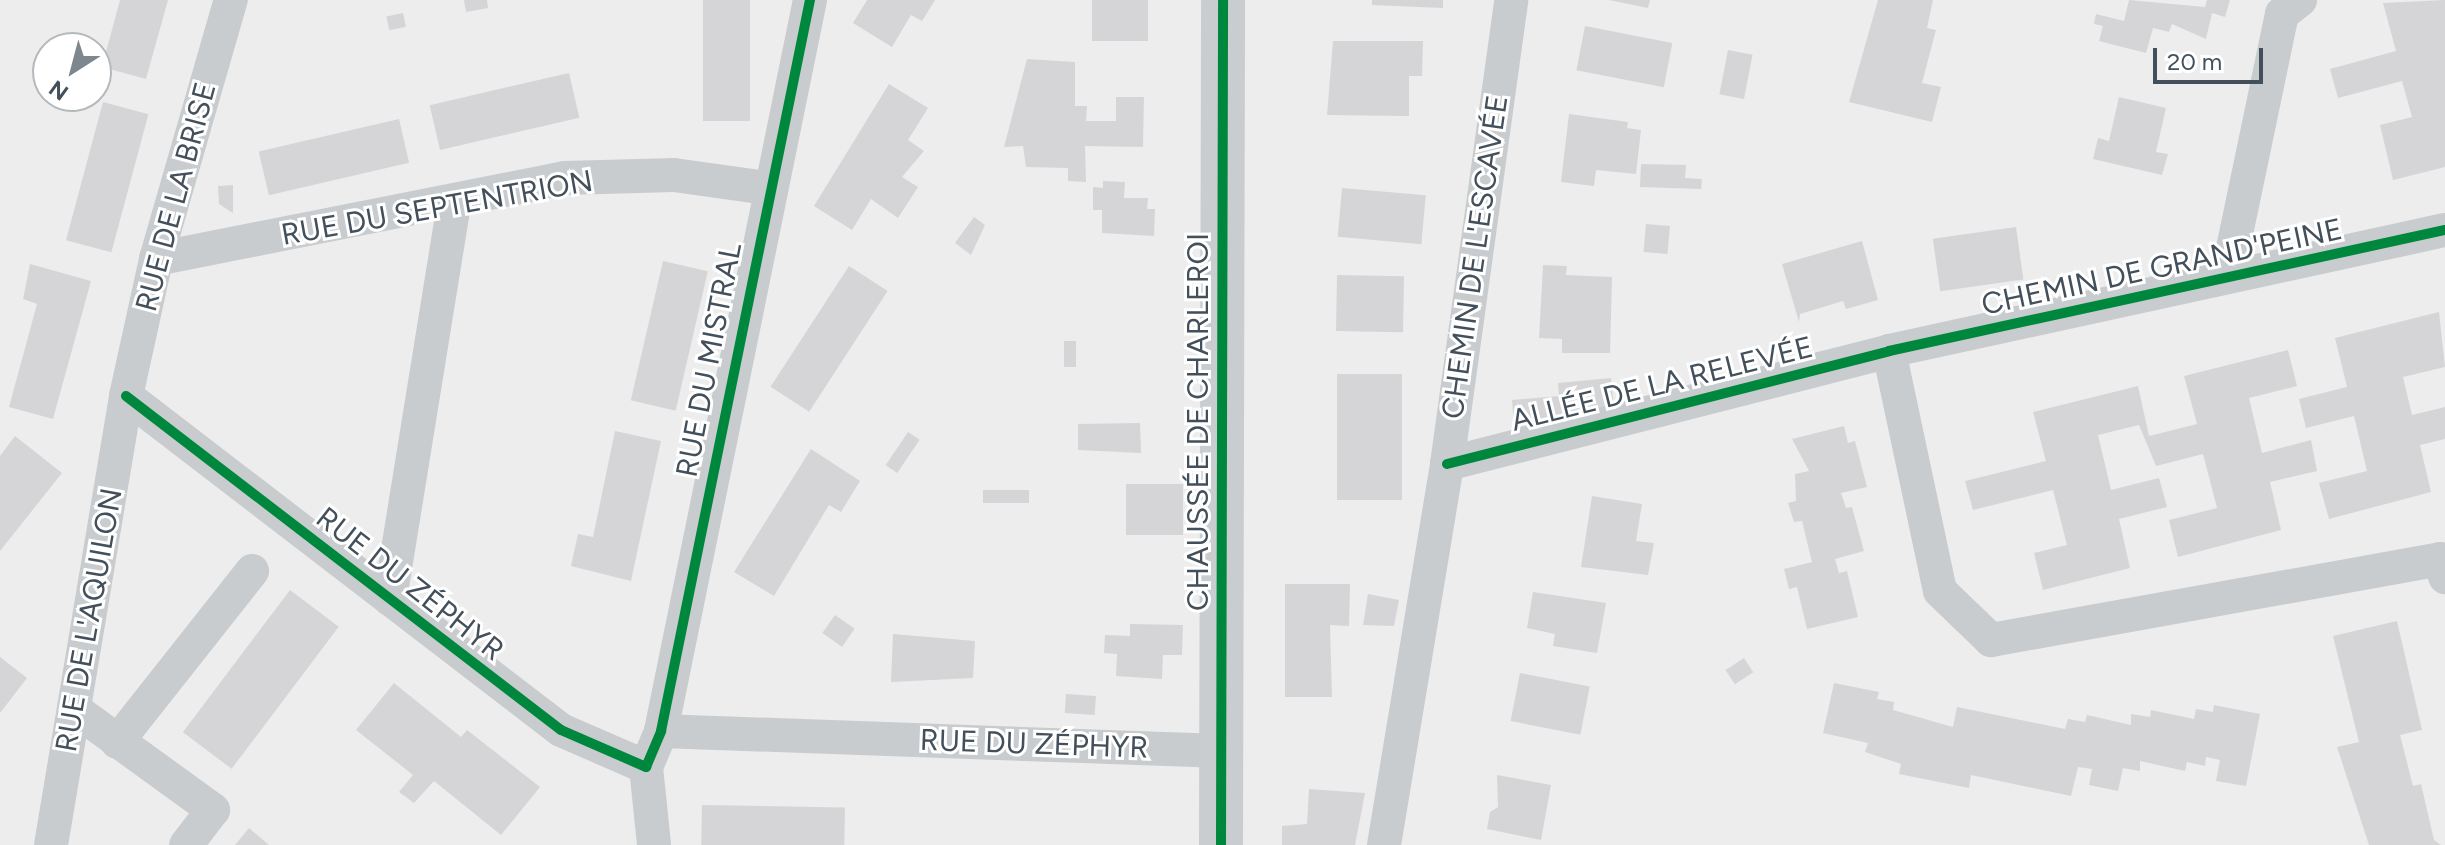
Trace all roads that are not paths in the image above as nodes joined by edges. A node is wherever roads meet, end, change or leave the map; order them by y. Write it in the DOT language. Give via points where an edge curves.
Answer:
graph roads {
  1 [pos="231,0"];
  2 [pos="810,0"];
  3 [pos="1223,0"];
  4 [pos="1511,0"];
  5 [pos="2300,0"];
  6 [pos="767,188"];
  7 [pos="454,202"];
  8 [pos="2445,230"];
  9 [pos="156,259"];
  10 [pos="2227,277"];
  11 [pos="1889,351"];
  12 [pos="126,396"];
  13 [pos="1447,464"];
  14 [pos="2443,565"];
  15 [pos="252,571"];
  16 [pos="390,599"];
  17 [pos="74,709"];
  18 [pos="661,731"];
  19 [pos="117,742"];
  20 [pos="1222,751"];
  21 [pos="646,767"];
  22 [pos="51,845"];
  23 [pos="186,845"];
  24 [pos="654,845"];
  25 [pos="1221,845"];
  26 [pos="1384,845"];
  1 -- 9 [label="street, RUE DE LA BRISE"];
  2 -- 6 [label="street, RUE DU MISTRAL"];
  3 -- 20 [label="main road, CHAUSSÉE DE CHARLEROI"];
  4 -- 13 [label="street, CHEMIN DE L'ESCAVÉE"];
  5 -- 10 [label="street" via="2282,14"];
  6 -- 7 [label="street, RUE DU SEPTENTRION" via="674,175 564,178"];
  6 -- 18 [label="street, RUE DU MISTRAL"];
  7 -- 9 [label="street, RUE DU SEPTENTRION"];
  7 -- 16 [label="street"];
  8 -- 10 [label="street, CHEMIN DE GRAND'PEINE"];
  9 -- 12 [label="street, RUE DE LA BRISE"];
  10 -- 11 [label="street, CHEMIN DE GRAND'PEINE"];
  11 -- 13 [label="street, ALLÉE DE LA RELEVÉE"];
  11 -- 14 [label="street" via="1940,591 1991,640"];
  12 -- 16 [label="street, RUE DU ZÉPHYR"];
  12 -- 17 [label="street, RUE DE L'AQUILON"];
  13 -- 26 [label="street, CHEMIN DE L'ESCAVÉE"];
  15 -- 19 [label="street"];
  16 -- 21 [label="street, RUE DU ZÉPHYR" via="561,730"];
  17 -- 19 [label="street"];
  17 -- 22 [label="street, RUE DE L'AQUILON"];
  18 -- 20 [label="street, RUE DU ZÉPHYR"];
  18 -- 21 [label="street"];
  19 -- 23 [label="street" via="213,810"];
  20 -- 25 [label="main road, CHAUSSÉE DE CHARLEROI"];
  21 -- 24 [label="street"];
}
